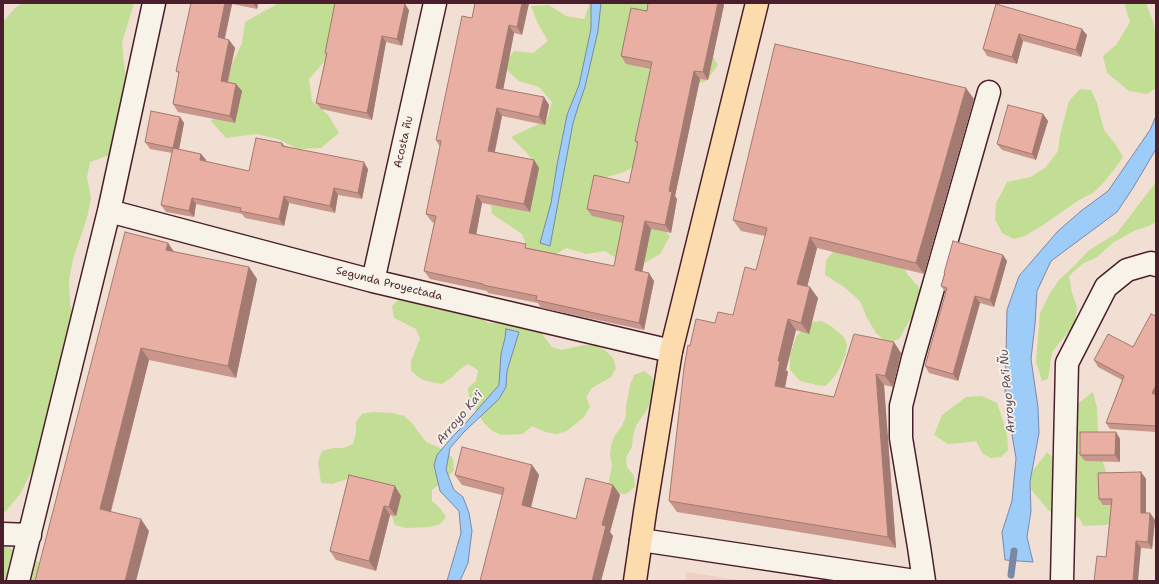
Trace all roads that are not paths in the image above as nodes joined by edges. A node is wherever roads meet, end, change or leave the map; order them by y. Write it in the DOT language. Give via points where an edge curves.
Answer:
graph roads {
  1 [pos="154,3"];
  2 [pos="435,3"];
  3 [pos="757,3"];
  4 [pos="989,92"];
  5 [pos="109,211"];
  6 [pos="1156,265"];
  7 [pos="373,281"];
  8 [pos="671,351"];
  9 [pos="3,534"];
  10 [pos="30,535"];
  11 [pos="641,540"];
  12 [pos="18,581"];
  13 [pos="635,581"];
  14 [pos="915,581"];
  15 [pos="924,581"];
  16 [pos="1062,581"];
  1 -- 5 [label="street"];
  2 -- 7 [label="street, Acosta ñu"];
  3 -- 8 [label="main road"];
  4 -- 15 [label="street" via="901,406 901,438"];
  5 -- 7 [label="street, Segunda Proyectada"];
  5 -- 10 [label="street"];
  6 -- 16 [label="street" via="1151,263 1127,270 1106,287 1067,363"];
  7 -- 8 [label="street, Segunda Proyectada"];
  8 -- 11 [label="main road"];
  9 -- 10 [label="street"];
  10 -- 12 [label="street"];
  11 -- 13 [label="main road"];
  11 -- 14 [label="street"];
}
